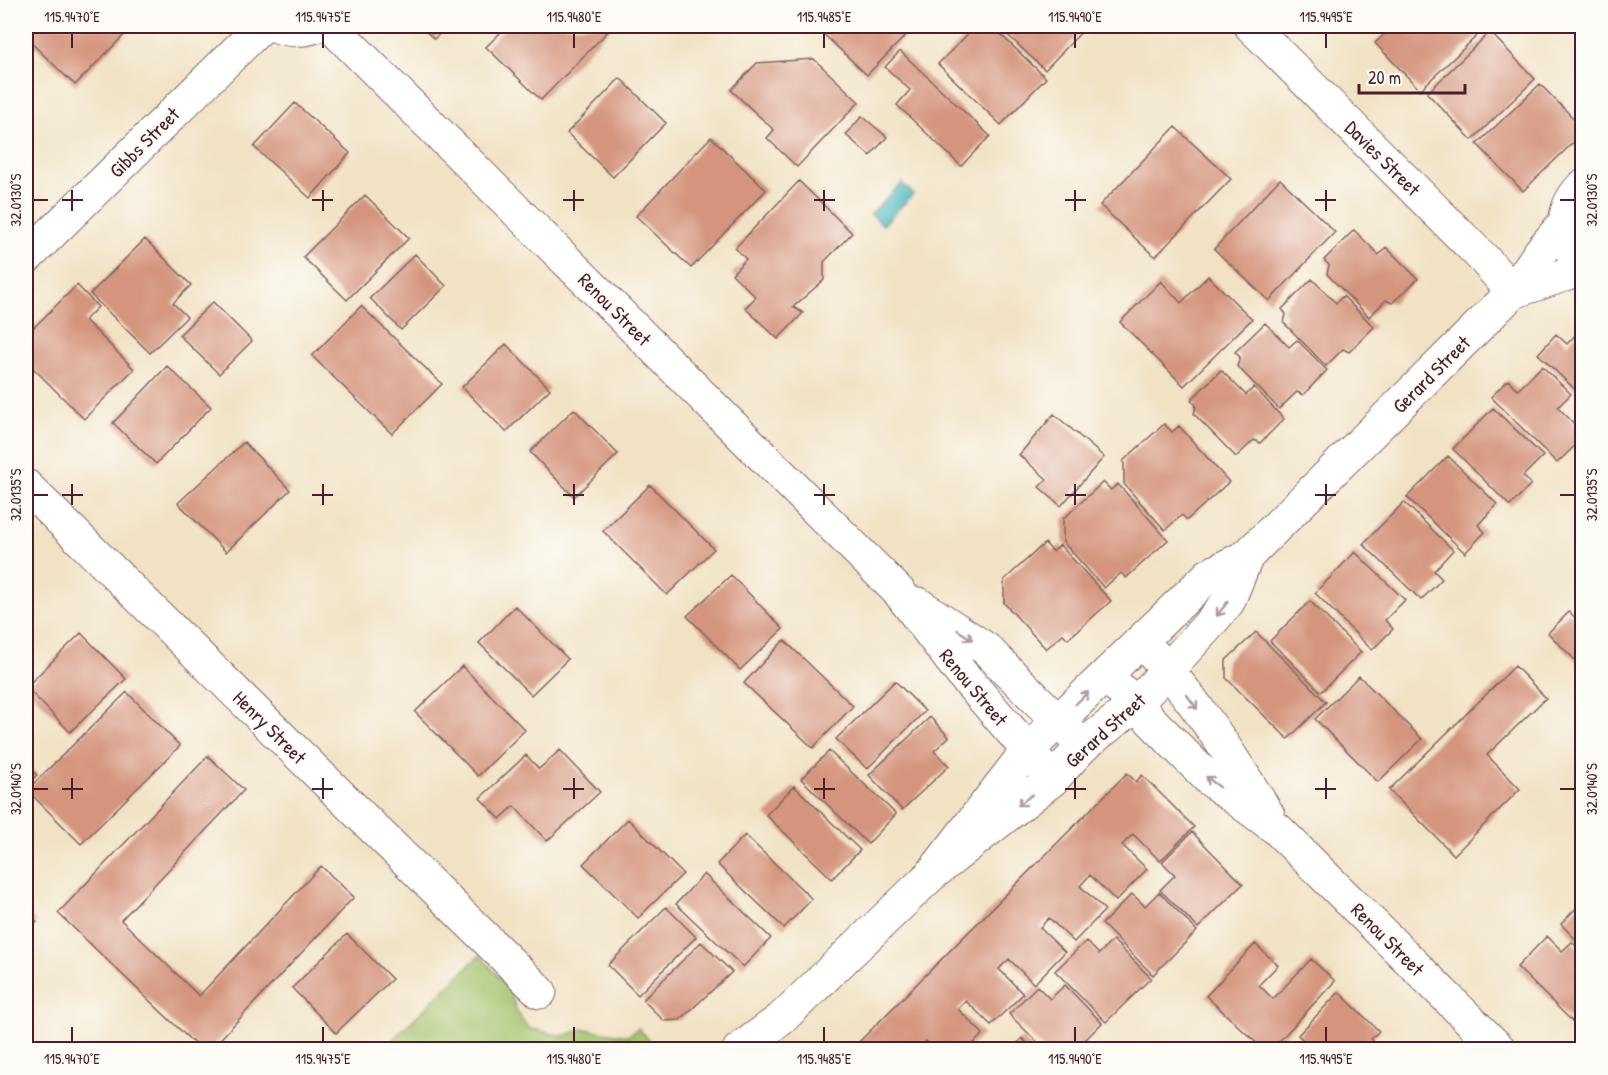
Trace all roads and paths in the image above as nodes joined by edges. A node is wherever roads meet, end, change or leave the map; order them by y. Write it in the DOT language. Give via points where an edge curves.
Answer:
graph roads {
  1 [pos="262,26"];
  2 [pos="277,26"];
  3 [pos="316,26"];
  4 [pos="330,26"];
  5 [pos="1251,26"];
  6 [pos="1582,187"];
  7 [pos="1564,224"];
  8 [pos="26,258"];
  9 [pos="1582,262"];
  10 [pos="1582,269"];
  11 [pos="1513,292"];
  12 [pos="26,486"];
  13 [pos="1246,556"];
  14 [pos="898,592"];
  15 [pos="1141,641"];
  16 [pos="1169,669"];
  17 [pos="1106,675"];
  18 [pos="1135,705"];
  19 [pos="1058,720"];
  20 [pos="1083,746"];
  21 [pos="1028,750"];
  22 [pos="1053,779"];
  23 [pos="1277,829"];
  24 [pos="931,875"];
  25 [pos="540,992"];
  26 [pos="781,1020"];
  27 [pos="739,1050"];
  28 [pos="763,1050"];
  29 [pos="1500,1050"];
  1 -- 8 [label="street, Gibbs Street"];
  2 -- 3 [label="street" via="302,30"];
  4 -- 14 [label="street, Renou Street"];
  5 -- 11 [label="street, Davies Street" via="1484,258"];
  6 -- 7 [label="street" via="1567,208"];
  7 -- 9 [label="street" via="1571,249"];
  7 -- 11 [label="street, Gerard Street"];
  10 -- 11 [label="street, Gerard Street"];
  11 -- 13 [label="street, Gerard Street"];
  12 -- 25 [label="street, Henry Street"];
  13 -- 15 [label="street, Gerard Street" via="1209,575"];
  13 -- 16 [label="street, Gerard Street, one-way" via="1228,602"];
  14 -- 19 [label="street, Renou Street, one-way" via="986,649"];
  14 -- 21 [label="street, Renou Street" via="961,674"];
  15 -- 16 [label="street, Renou Street"];
  15 -- 17 [label="street, Gerard Street"];
  16 -- 18 [label="street, Gerard Street"];
  16 -- 23 [label="street, Renou Street, one-way" via="1239,767"];
  17 -- 18 [label="street, Renou Street"];
  19 -- 17 [label="street, Gerard Street, one-way"];
  18 -- 20 [label="street, Gerard Street"];
  23 -- 18 [label="street, Renou Street, one-way" via="1209,779"];
  19 -- 20 [label="street, Renou Street"];
  19 -- 21 [label="street, Gerard Street"];
  20 -- 22 [label="street, Gerard Street"];
  21 -- 22 [label="street, Renou Street"];
  21 -- 24 [label="street, Gerard Street"];
  22 -- 24 [label="street, Gerard Street, one-way"];
  23 -- 29 [label="street, Renou Street"];
  24 -- 26 [label="street, Gerard Street"];
  26 -- 27 [label="street, Gerard Street"];
  26 -- 28 [label="street, Gerard Street"];
}
